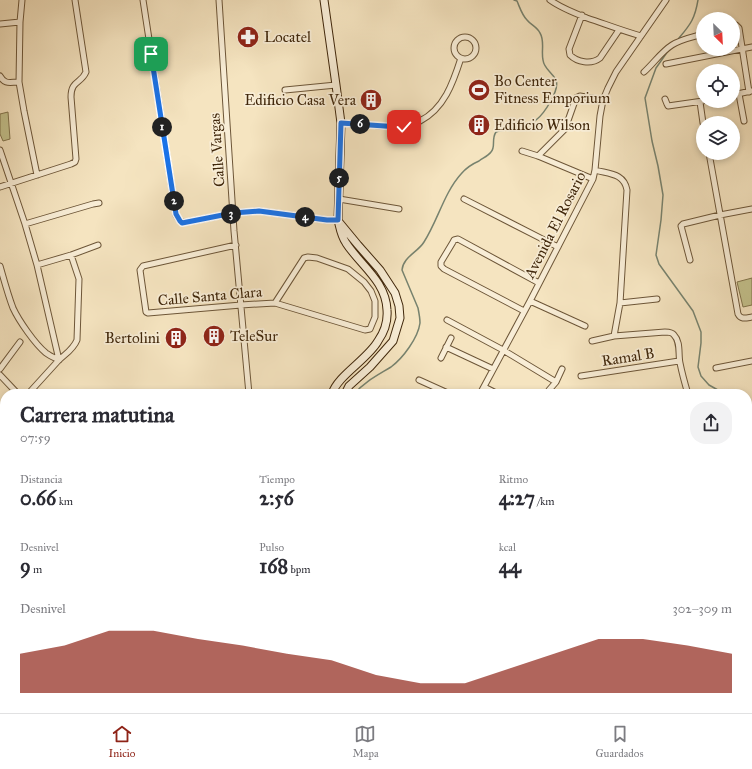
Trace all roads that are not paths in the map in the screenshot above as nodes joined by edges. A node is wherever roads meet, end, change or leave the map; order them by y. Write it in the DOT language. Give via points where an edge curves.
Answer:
graph roads {
  1 [pos="22,0"];
  2 [pos="75,0"];
  3 [pos="142,0"];
  4 [pos="219,0"];
  5 [pos="324,0"];
  6 [pos="550,0"];
  7 [pos="666,0"];
  8 [pos="582,16"];
  9 [pos="20,22"];
  10 [pos="0,24"];
  11 [pos="619,30"];
  12 [pos="740,33"];
  13 [pos="641,36"];
  14 [pos="696,36"];
  15 [pos="752,47"];
  16 [pos="743,49"];
  17 [pos="461,58"];
  18 [pos="666,64"];
  19 [pos="644,72"];
  20 [pos="0,76"];
  21 [pos="19,82"];
  22 [pos="336,85"];
  23 [pos="285,90"];
  24 [pos="750,92"];
  25 [pos="740,94"];
  26 [pos="665,99"];
  27 [pos="740,99"];
  28 [pos="603,100"];
  29 [pos="696,102"];
  30 [pos="744,121"];
  31 [pos="341,123"];
  32 [pos="0,150"];
  33 [pos="522,151"];
  34 [pos="538,156"];
  35 [pos="710,160"];
  36 [pos="596,170"];
  37 [pos="37,175"];
  38 [pos="593,179"];
  39 [pos="11,184"];
  40 [pos="0,186"];
  41 [pos="464,199"];
  42 [pos="339,200"];
  43 [pos="99,203"];
  44 [pos="399,209"];
  45 [pos="752,209"];
  46 [pos="233,213"];
  47 [pos="720,216"];
  48 [pos="338,220"];
  49 [pos="25,224"];
  50 [pos="98,245"];
  51 [pos="236,245"];
  52 [pos="558,247"];
  53 [pos="72,255"];
  54 [pos="690,260"];
  55 [pos="36,265"];
  56 [pos="0,266"];
  57 [pos="539,283"];
  58 [pos="657,299"];
  59 [pos="530,301"];
  60 [pos="274,303"];
  61 [pos="620,303"];
  62 [pos="241,305"];
  63 [pos="524,311"];
  64 [pos="752,317"];
  65 [pos="447,320"];
  66 [pos="585,326"];
  67 [pos="614,336"];
  68 [pos="451,338"];
  69 [pos="592,341"];
  70 [pos="20,342"];
  71 [pos="446,347"];
  72 [pos="503,350"];
  73 [pos="441,358"];
  74 [pos="60,360"];
  75 [pos="679,361"];
  76 [pos="752,361"];
  77 [pos="716,368"];
  78 [pos="0,369"];
  79 [pos="493,369"];
  80 [pos="562,369"];
  81 [pos="0,375"];
  82 [pos="581,376"];
  83 [pos="419,380"];
  84 [pos="556,382"];
  85 [pos="484,387"];
  86 [pos="13,389"];
  87 [pos="33,389"];
  88 [pos="248,389"];
  89 [pos="334,389"];
  90 [pos="348,389"];
  91 [pos="439,389"];
  92 [pos="488,389"];
  93 [pos="550,389"];
  94 [pos="687,389"];
  1 -- 9 [label="street"];
  2 -- 37 [label="street" via="86,72 71,90 76,159 71,164"];
  3 -- 46 [label="street" via="176,214 182,223"];
  4 -- 46 [label="street, Calle Vargas"];
  5 -- 22 [label="street"];
  6 -- 8 [label="street"];
  7 -- 13 [label="street, Avenida El Rosario"];
  8 -- 11 [label="street"];
  8 -- 11 [label="street" via="569,48 570,55 575,59 589,62 597,60"];
  9 -- 10 [label="street"];
  9 -- 21 [label="street"];
  11 -- 13 [label="street"];
  12 -- 16 [label="street"];
  13 -- 28 [label="street, Avenida El Rosario" via="616,72"];
  14 -- 19 [label="street" via="672,45"];
  15 -- 16 [label="street"];
  16 -- 18 [label="street"];
  16 -- 24 [label="street"];
  17 -- 17 [label="street" via="469,59 475,53 475,44 470,38 459,39 454,45 455,53"];
  17 -- 31 [label="street" via="446,96 429,117 410,126 399,127"];
  20 -- 21 [label="street" via="2,81 7,83"];
  21 -- 37 [label="street"];
  22 -- 23 [label="street"];
  22 -- 31 [label="street"];
  24 -- 25 [label="street"];
  26 -- 29 [label="street" via="668,106"];
  27 -- 30 [label="street"];
  28 -- 34 [label="street" via="580,96 576,98 565,129"];
  28 -- 36 [label="street, Avenida El Rosario"];
  31 -- 42 [label="street"];
  32 -- 39 [label="street"];
  33 -- 34 [label="street"];
  34 -- 38 [label="street"];
  35 -- 47 [label="street"];
  36 -- 38 [label="street, Avenida El Rosario"];
  36 -- 61 [label="street" via="618,176 623,180 627,190"];
  37 -- 39 [label="street"];
  38 -- 52 [label="street, Avenida El Rosario"];
  39 -- 40 [label="street"];
  39 -- 49 [label="street"];
  41 -- 52 [label="street"];
  42 -- 44 [label="street"];
  42 -- 48 [label="street"];
  43 -- 49 [label="street"];
  45 -- 47 [label="street"];
  46 -- 48 [label="street" via="259,211"];
  46 -- 51 [label="street, Calle Vargas"];
  47 -- 54 [label="street" via="681,226"];
  47 -- 64 [label="street" via="738,314 742,318"];
  48 -- 89 [label="street" via="341,235 346,243 383,291 387,302 388,319 383,334 374,348"];
  48 -- 90 [label="street" via="380,270 395,293 400,318 393,341"];
  49 -- 55 [label="street"];
  50 -- 53 [label="street"];
  51 -- 62 [label="street, Calle Vargas"];
  51 -- 62 [label="street, Calle Santa Clara" via="143,266 140,270 145,310 148,313"];
  52 -- 57 [label="street, Avenida El Rosario"];
  53 -- 55 [label="street"];
  53 -- 74 [label="street" via="79,279 77,340 72,349"];
  55 -- 74 [label="street"];
  56 -- 74 [label="street" via="19,319 45,352"];
  57 -- 59 [label="street, Avenida El Rosario"];
  57 -- 63 [label="street" via="458,239 454,240 441,262 444,269"];
  58 -- 61 [label="street"];
  59 -- 63 [label="street, Avenida El Rosario"];
  59 -- 66 [label="street"];
  60 -- 60 [label="street, Calle Santa Clara" via="365,330 370,328 375,317 375,301 364,282 348,269 317,258 304,258"];
  60 -- 62 [label="street, Calle Santa Clara"];
  61 -- 67 [label="street"];
  62 -- 88 [label="street, Calle Vargas"];
  63 -- 72 [label="street, Avenida El Rosario"];
  65 -- 72 [label="street"];
  67 -- 69 [label="street"];
  67 -- 75 [label="street" via="670,332 677,341"];
  68 -- 71 [label="street"];
  70 -- 78 [label="street"];
  71 -- 73 [label="street"];
  71 -- 79 [label="street"];
  72 -- 79 [label="street, Avenida El Rosario"];
  72 -- 84 [label="street"];
  74 -- 87 [label="street"];
  75 -- 82 [label="street, Ramal B"];
  75 -- 94 [label="street"];
  76 -- 77 [label="street"];
  79 -- 85 [label="street, Avenida El Rosario"];
  80 -- 84 [label="street"];
  81 -- 86 [label="street"];
  83 -- 91 [label="street"];
  84 -- 93 [label="street"];
  85 -- 92 [label="street"];
}
